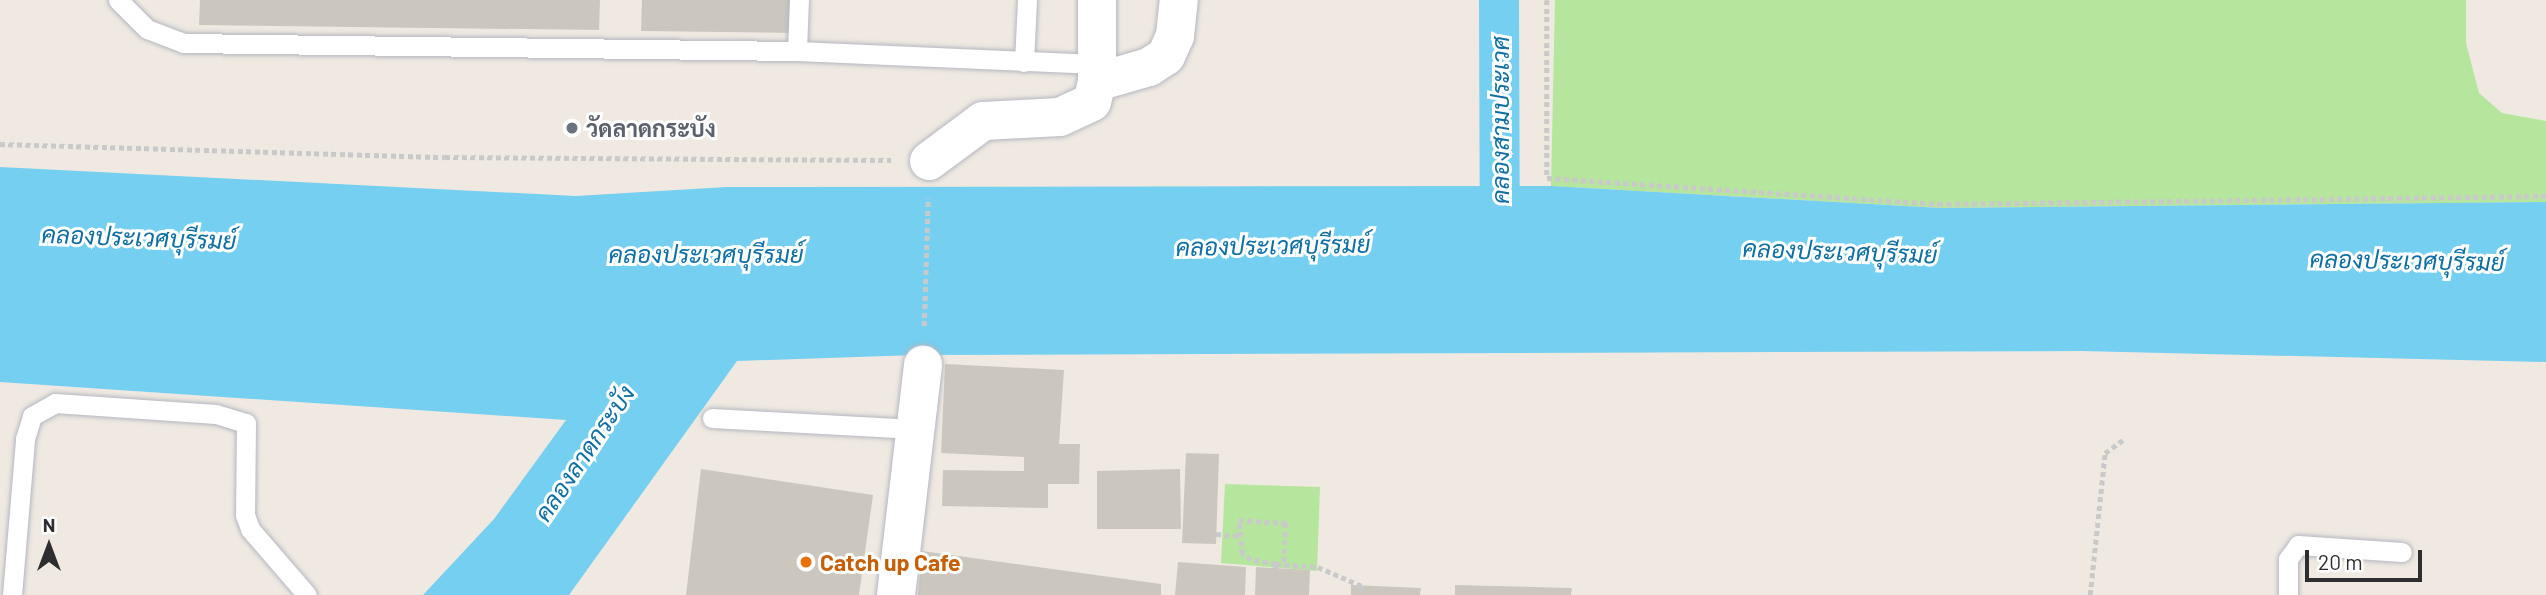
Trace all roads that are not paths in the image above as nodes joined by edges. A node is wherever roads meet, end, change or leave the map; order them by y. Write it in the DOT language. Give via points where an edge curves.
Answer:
graph roads {
  1 [pos="118,0"];
  2 [pos="799,0"];
  3 [pos="1027,0"];
  4 [pos="1097,0"];
  5 [pos="1179,0"];
  6 [pos="797,51"];
  7 [pos="1024,62"];
  8 [pos="1097,73"];
  9 [pos="929,161"];
  10 [pos="923,365"];
  11 [pos="712,418"];
  12 [pos="915,429"];
  13 [pos="2402,552"];
  14 [pos="12,595"];
  15 [pos="307,595"];
  16 [pos="895,595"];
  17 [pos="2288,595"];
  1 -- 6 [label="lane" via="147,29 183,43"];
  2 -- 6 [label="lane"];
  3 -- 7 [label="lane"];
  4 -- 8 [label="street"];
  5 -- 8 [label="street" via="1175,36 1166,56 1149,67"];
  6 -- 7 [label="lane"];
  7 -- 8 [label="lane"];
  8 -- 9 [label="street" via="1088,105 1060,117 983,121"];
  10 -- 12 [label="street"];
  11 -- 12 [label="lane"];
  12 -- 16 [label="street"];
  13 -- 17 [label="lane" via="2298,545 2288,559"];
  14 -- 15 [label="lane" via="25,439 32,416 55,403 216,414 246,423 245,515 250,528"];
}
